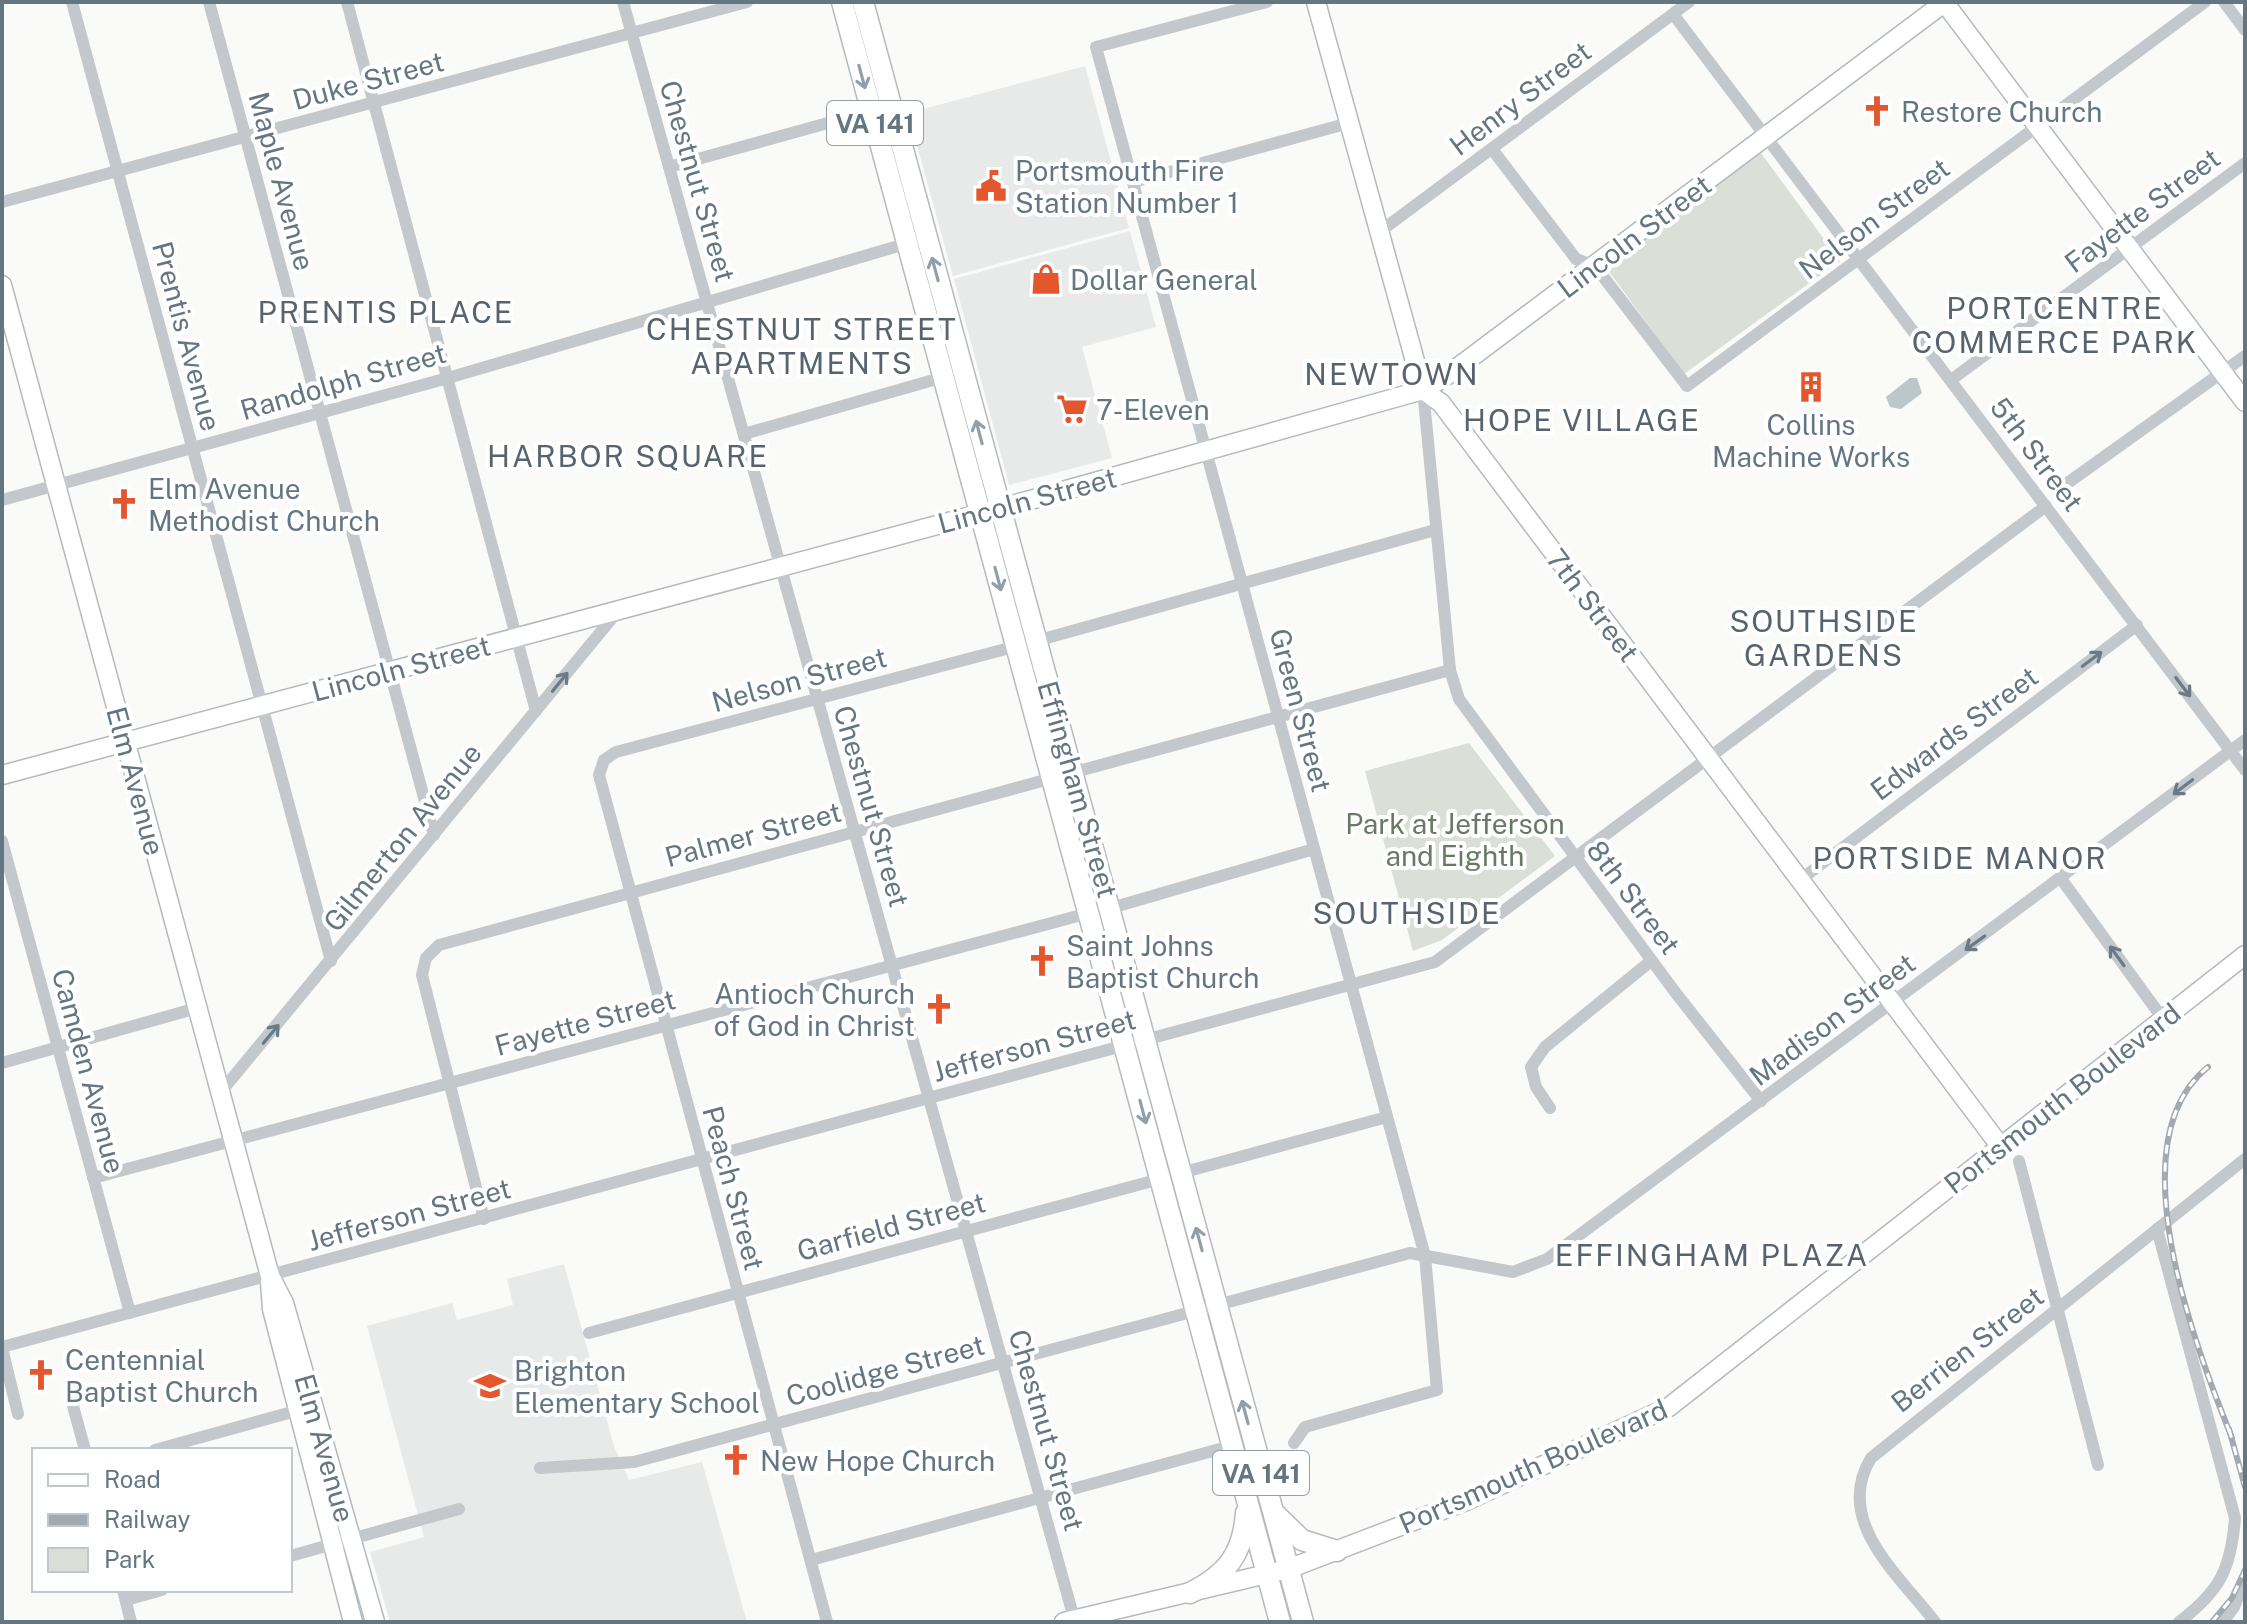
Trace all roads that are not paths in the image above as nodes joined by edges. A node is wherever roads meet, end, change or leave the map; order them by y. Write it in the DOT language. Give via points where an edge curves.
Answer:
graph roads {
  1 [pos="72,2"];
  2 [pos="209,2"];
  3 [pos="347,2"];
  4 [pos="623,2"];
  5 [pos="747,2"];
  6 [pos="842,2"];
  7 [pos="863,2"];
  8 [pos="1267,2"];
  9 [pos="1316,2"];
  10 [pos="1689,2"];
  11 [pos="1945,2"];
  12 [pos="2205,2"];
  13 [pos="2224,2"];
  14 [pos="1673,14"];
  15 [pos="2245,30"];
  16 [pos="632,33"];
  17 [pos="373,104"];
  18 [pos="871,111"];
  19 [pos="1349,123"];
  20 [pos="2037,127"];
  21 [pos="1767,137"];
  22 [pos="245,138"];
  23 [pos="1492,149"];
  24 [pos="2245,163"];
  25 [pos="669,167"];
  26 [pos="118,172"];
  27 [pos="1133,182"];
  28 [pos="2,202"];
  29 [pos="1378,233"];
  30 [pos="917,241"];
  31 [pos="2129,251"];
  32 [pos="1859,259"];
  33 [pos="1595,266"];
  34 [pos="2,285"];
  35 [pos="706,301"];
  36 [pos="9,344"];
  37 [pos="2245,356"];
  38 [pos="2223,373"];
  39 [pos="944,377"];
  40 [pos="448,378"];
  41 [pos="1951,380"];
  42 [pos="1423,390"];
  43 [pos="2245,402"];
  44 [pos="320,414"];
  45 [pos="744,434"];
  46 [pos="192,449"];
  47 [pos="1206,451"];
  48 [pos="56,485"];
  49 [pos="2062,487"];
  50 [pos="2,500"];
  51 [pos="2046,506"];
  52 [pos="990,510"];
  53 [pos="1435,530"];
  54 [pos="780,565"];
  55 [pos="1242,583"];
  56 [pos="619,610"];
  57 [pos="2137,625"];
  58 [pos="517,637"];
  59 [pos="1026,644"];
  60 [pos="1450,670"];
  61 [pos="391,671"];
  62 [pos="818,699"];
  63 [pos="262,706"];
  64 [pos="536,711"];
  65 [pos="1278,718"];
  66 [pos="2245,740"];
  67 [pos="125,742"];
  68 [pos="2231,751"];
  69 [pos="1708,757"];
  70 [pos="600,767"];
  71 [pos="2245,770"];
  72 [pos="2,775"];
  73 [pos="1062,776"];
  74 [pos="855,832"];
  75 [pos="434,835"];
  76 [pos="2,841"];
  77 [pos="1314,849"];
  78 [pos="1574,857"];
  79 [pos="1800,880"];
  80 [pos="2062,880"];
  81 [pos="630,892"];
  82 [pos="1111,908"];
  83 [pos="1089,913"];
  84 [pos="2245,955"];
  85 [pos="331,961"];
  86 [pos="1651,961"];
  87 [pos="892,965"];
  88 [pos="1351,983"];
  89 [pos="1893,1003"];
  90 [pos="197,1008"];
  91 [pos="2163,1019"];
  92 [pos="666,1025"];
  93 [pos="1146,1039"];
  94 [pos="1125,1045"];
  95 [pos="57,1047"];
  96 [pos="2,1063"];
  97 [pos="449,1084"];
  98 [pos="220,1093"];
  99 [pos="929,1098"];
  100 [pos="1761,1101"];
  101 [pos="1550,1108"];
  102 [pos="1387,1117"];
  103 [pos="234,1142"];
  104 [pos="2001,1147"];
  105 [pos="2245,1159"];
  106 [pos="702,1160"];
  107 [pos="2019,1161"];
  108 [pos="1181,1173"];
  109 [pos="93,1178"];
  110 [pos="1160,1179"];
  111 [pos="484,1219"];
  112 [pos="2157,1229"];
  113 [pos="966,1230"];
  114 [pos="1425,1256"];
  115 [pos="270,1276"];
  116 [pos="738,1293"];
  117 [pos="1217,1305"];
  118 [pos="2057,1309"];
  119 [pos="1194,1311"];
  120 [pos="130,1313"];
  121 [pos="589,1333"];
  122 [pos="2,1348"];
  123 [pos="1003,1363"];
  124 [pos="73,1406"];
  125 [pos="305,1408"];
  126 [pos="18,1414"];
  127 [pos="773,1425"];
  128 [pos="1294,1443"];
  129 [pos="1231,1446"];
  130 [pos="84,1448"];
  131 [pos="162,1448"];
  132 [pos="2098,1465"];
  133 [pos="540,1468"];
  134 [pos="1247,1497"];
  135 [pos="1041,1498"];
  136 [pos="1270,1508"];
  137 [pos="459,1509"];
  138 [pos="352,1540"];
  139 [pos="332,1545"];
  140 [pos="1337,1551"];
  141 [pos="292,1555"];
  142 [pos="811,1560"];
  143 [pos="1288,1569"];
  144 [pos="1267,1574"];
  145 [pos="2245,1580"];
  146 [pos="147,1592"];
  147 [pos="1190,1593"];
  148 [pos="124,1595"];
  149 [pos="1277,1615"];
  150 [pos="1071,1621"];
  151 [pos="131,1622"];
  152 [pos="353,1622"];
  153 [pos="375,1622"];
  154 [pos="827,1622"];
  155 [pos="1303,1622"];
  156 [pos="1935,1622"];
  157 [pos="2179,1622"];
  158 [pos="2223,1622"];
  1 -- 26 [label="street, Prentis Avenue"];
  2 -- 22 [label="street, Maple Avenue"];
  3 -- 17 [label="street"];
  4 -- 16 [label="street, Chestnut Street"];
  5 -- 16 [label="street, Duke Street"];
  6 -- 18 [label="main road, Effingham Street / VA 141, one-way"];
  7 -- 30 [label="main road, Effingham Street / VA 141"];
  8 -- 27 [label="street, Green Street" via="1096,47"];
  9 -- 19 [label="main road"];
  10 -- 14 [label="street, Henry Street"];
  11 -- 20 [label="main road"];
  11 -- 21 [label="main road, Lincoln Street"];
  12 -- 20 [label="street, Nelson Street"];
  13 -- 15 [label="street"];
  14 -- 21 [label="street, 5th Street"];
  14 -- 23 [label="street, Henry Street"];
  16 -- 17 [label="street, Duke Street"];
  16 -- 25 [label="street, Chestnut Street"];
  17 -- 22 [label="street, Duke Street"];
  17 -- 40 [label="street"];
  18 -- 25 [label="street"];
  18 -- 30 [label="main road, Effingham Street / VA 141"];
  19 -- 27 [label="street"];
  19 -- 29 [label="main road"];
  20 -- 31 [label="main road"];
  20 -- 32 [label="street, Nelson Street"];
  21 -- 32 [label="street, 5th Street"];
  21 -- 33 [label="main road, Lincoln Street"];
  22 -- 26 [label="street, Duke Street"];
  22 -- 44 [label="street, Maple Avenue"];
  23 -- 29 [label="street, Henry Street"];
  23 -- 33 [label="street" via="1576,259"];
  24 -- 31 [label="street, Fayette Street"];
  25 -- 35 [label="street, Chestnut Street"];
  26 -- 28 [label="street, Duke Street"];
  26 -- 46 [label="street, Prentis Avenue"];
  27 -- 47 [label="street, Green Street"];
  29 -- 42 [label="main road"];
  30 -- 35 [label="street, Randolph Street"];
  30 -- 39 [label="main road, Effingham Street / VA 141"];
  52 -- 30 [label="main road, Effingham Street / VA 141, one-way"];
  31 -- 38 [label="main road"];
  31 -- 41 [label="street, Fayette Street"];
  32 -- 33 [label="street, Nelson Street" via="1687,386"];
  32 -- 41 [label="street, 5th Street"];
  33 -- 42 [label="main road, Lincoln Street"];
  34 -- 36 [label="main road, Elm Avenue"];
  35 -- 40 [label="street, Randolph Street"];
  35 -- 45 [label="street, Chestnut Street"];
  36 -- 48 [label="main road, Elm Avenue"];
  37 -- 38 [label="street"];
  38 -- 43 [label="main road"];
  38 -- 49 [label="street"];
  39 -- 45 [label="street"];
  39 -- 52 [label="main road, Effingham Street / VA 141"];
  40 -- 44 [label="street, Randolph Street"];
  40 -- 58 [label="street"];
  41 -- 51 [label="street, 5th Street"];
  42 -- 47 [label="main road, Lincoln Street"];
  42 -- 53 [label="street, 8th Street"];
  42 -- 69 [label="main road, 7th Street" via="1441,403"];
  44 -- 46 [label="street, Randolph Street"];
  44 -- 61 [label="street, Maple Avenue"];
  45 -- 54 [label="street, Chestnut Street"];
  46 -- 48 [label="street, Randolph Street"];
  46 -- 63 [label="street, Prentis Avenue"];
  47 -- 52 [label="main road, Lincoln Street"];
  47 -- 55 [label="street, Green Street"];
  48 -- 50 [label="street, Randolph Street"];
  48 -- 67 [label="main road, Elm Avenue"];
  51 -- 57 [label="street, 5th Street"];
  51 -- 69 [label="street, Jefferson Street"];
  52 -- 54 [label="main road, Lincoln Street"];
  52 -- 59 [label="main road, Effingham Street / VA 141"];
  53 -- 55 [label="street, Nelson Street"];
  53 -- 60 [label="street, 8th Street"];
  54 -- 56 [label="main road, Lincoln Street"];
  54 -- 62 [label="street, Chestnut Street"];
  55 -- 59 [label="street, Nelson Street"];
  55 -- 65 [label="street, Green Street"];
  56 -- 58 [label="main road, Lincoln Street"];
  64 -- 56 [label="street, Gilmerton Avenue, one-way"];
  57 -- 68 [label="street, 5th Street, one-way"];
  79 -- 57 [label="street, Edwards Street, one-way"];
  58 -- 61 [label="main road, Lincoln Street"];
  58 -- 64 [label="street"];
  59 -- 62 [label="street, Nelson Street"];
  59 -- 73 [label="main road, Effingham Street / VA 141"];
  60 -- 65 [label="street, Palmer Street"];
  60 -- 78 [label="street, 8th Street" via="1459,699"];
  61 -- 63 [label="main road, Lincoln Street"];
  61 -- 75 [label="street, Maple Avenue"];
  62 -- 70 [label="street, Nelson Street" via="616,752"];
  62 -- 74 [label="street, Chestnut Street"];
  63 -- 67 [label="main road, Lincoln Street"];
  63 -- 85 [label="street, Prentis Avenue"];
  64 -- 75 [label="street, Gilmerton Avenue"];
  65 -- 73 [label="street, Palmer Street"];
  65 -- 77 [label="street, Green Street"];
  66 -- 68 [label="street, Madison Street"];
  67 -- 72 [label="main road, Lincoln Street"];
  67 -- 90 [label="main road, Elm Avenue"];
  68 -- 71 [label="street, 5th Street"];
  68 -- 80 [label="street, Madison Street, one-way"];
  69 -- 78 [label="street, Jefferson Street"];
  69 -- 79 [label="main road, 7th Street"];
  70 -- 81 [label="street, Peach Street"];
  73 -- 74 [label="street, Palmer Street"];
  73 -- 82 [label="main road, Effingham Street / VA 141"];
  73 -- 83 [label="main road, Effingham Street / VA 141"];
  74 -- 81 [label="street, Palmer Street"];
  74 -- 87 [label="street, Chestnut Street"];
  75 -- 85 [label="street, Gilmerton Avenue"];
  76 -- 95 [label="street, Camden Avenue"];
  77 -- 82 [label="street"];
  77 -- 88 [label="street, Green Street"];
  78 -- 86 [label="street, 8th Street"];
  78 -- 88 [label="street, Jefferson Street" via="1435,962"];
  79 -- 89 [label="main road, 7th Street"];
  80 -- 89 [label="street, Madison Street, one-way"];
  91 -- 80 [label="street, one-way"];
  81 -- 92 [label="street, Peach Street"];
  81 -- 97 [label="street, Palmer Street" via="439,945 426,958 422,975"];
  82 -- 93 [label="main road, Effingham Street / VA 141"];
  83 -- 87 [label="street, Fayette Street"];
  83 -- 94 [label="main road, Effingham Street / VA 141"];
  84 -- 91 [label="main road, Portsmouth Boulevard"];
  98 -- 85 [label="street, Gilmerton Avenue, one-way"];
  86 -- 100 [label="street, 8th Street"];
  86 -- 101 [label="street" via="1545,1047 1531,1067"];
  87 -- 92 [label="street, Fayette Street"];
  87 -- 99 [label="street, Chestnut Street"];
  88 -- 93 [label="street, Jefferson Street"];
  88 -- 102 [label="street, Green Street"];
  89 -- 100 [label="street, Madison Street"];
  89 -- 104 [label="main road, 7th Street"];
  90 -- 95 [label="street"];
  90 -- 98 [label="main road, Elm Avenue"];
  91 -- 104 [label="main road, Portsmouth Boulevard"];
  92 -- 97 [label="street, Fayette Street"];
  92 -- 106 [label="street, Peach Street"];
  93 -- 94 [label="street, Jefferson Street"];
  93 -- 108 [label="main road, Effingham Street / VA 141"];
  94 -- 99 [label="street, Jefferson Street"];
  94 -- 110 [label="main road, Effingham Street / VA 141, one-way"];
  95 -- 96 [label="street"];
  95 -- 109 [label="street, Camden Avenue"];
  97 -- 103 [label="street, Fayette Street"];
  97 -- 111 [label="street"];
  98 -- 103 [label="main road, Elm Avenue"];
  99 -- 106 [label="street, Jefferson Street"];
  99 -- 113 [label="street, Chestnut Street"];
  100 -- 114 [label="street, Madison Street" via="1547,1259 1513,1272"];
  102 -- 108 [label="street"];
  102 -- 114 [label="street, Green Street"];
  103 -- 109 [label="street, Fayette Street"];
  103 -- 115 [label="main road, Elm Avenue"];
  104 -- 140 [label="main road, Portsmouth Boulevard" via="1669,1407 1479,1496"];
  105 -- 112 [label="street, Berrien Street"];
  106 -- 111 [label="street, Jefferson Street"];
  106 -- 116 [label="street, Peach Street"];
  107 -- 118 [label="street"];
  117 -- 108 [label="main road, Effingham Street / VA 141, one-way"];
  109 -- 120 [label="street, Camden Avenue"];
  110 -- 113 [label="street, Garfield Street"];
  110 -- 119 [label="main road, Effingham Street / VA 141"];
  111 -- 115 [label="street, Jefferson Street"];
  112 -- 118 [label="street, Berrien Street"];
  112 -- 157 [label="street" via="2233,1500 2228,1564 2209,1598"];
  113 -- 116 [label="street, Garfield Street"];
  113 -- 123 [label="street, Chestnut Street"];
  114 -- 117 [label="street, Coolidge Street" via="1410,1253"];
  114 -- 128 [label="street, Green Street" via="1437,1390 1305,1427"];
  115 -- 120 [label="street, Jefferson Street"];
  115 -- 125 [label="main road, Elm Avenue" via="272,1309"];
  116 -- 121 [label="street, Garfield Street"];
  116 -- 127 [label="street, Peach Street"];
  117 -- 119 [label="street, Coolidge Street"];
  136 -- 117 [label="main road, Effingham Street / VA 141, one-way"];
  118 -- 132 [label="street"];
  118 -- 156 [label="street, Berrien Street" via="1887,1443 1862,1473 1857,1499 1866,1533"];
  119 -- 123 [label="street, Coolidge Street"];
  119 -- 129 [label="main road, Effingham Street / VA 141"];
  120 -- 122 [label="street, Jefferson Street"];
  122 -- 126 [label="street"];
  123 -- 127 [label="street, Coolidge Street"];
  123 -- 135 [label="street, Chestnut Street"];
  124 -- 130 [label="street"];
  125 -- 131 [label="street"];
  125 -- 138 [label="main road, Elm Avenue"];
  125 -- 139 [label="main road, Elm Avenue"];
  127 -- 133 [label="street, Coolidge Street" via="624,1464"];
  127 -- 142 [label="street, Peach Street"];
  129 -- 134 [label="main road, Effingham Street / VA 141"];
  129 -- 135 [label="street"];
  134 -- 144 [label="main road, Effingham Street / VA 141"];
  134 -- 147 [label="main road" via="1237,1555 1219,1577"];
  135 -- 142 [label="street"];
  135 -- 150 [label="street, Chestnut Street"];
  136 -- 140 [label="main road" via="1302,1540"];
  136 -- 143 [label="main road, Effingham Street / VA 141"];
  137 -- 138 [label="street"];
  138 -- 139 [label="street"];
  138 -- 153 [label="main road, Elm Avenue"];
  139 -- 141 [label="street"];
  139 -- 152 [label="main road, Elm Avenue"];
  140 -- 143 [label="main road, Portsmouth Boulevard"];
  142 -- 154 [label="street, Peach Street"];
  143 -- 144 [label="main road, Portsmouth Boulevard"];
  143 -- 155 [label="main road, Effingham Street / VA 141"];
  144 -- 147 [label="main road, Portsmouth Boulevard"];
  144 -- 149 [label="main road, Effingham Street / VA 141"];
  145 -- 158 [label="street"];
  146 -- 148 [label="street"];
  147 -- 150 [label="main road, Portsmouth Boulevard"];
  148 -- 151 [label="street"];
}
